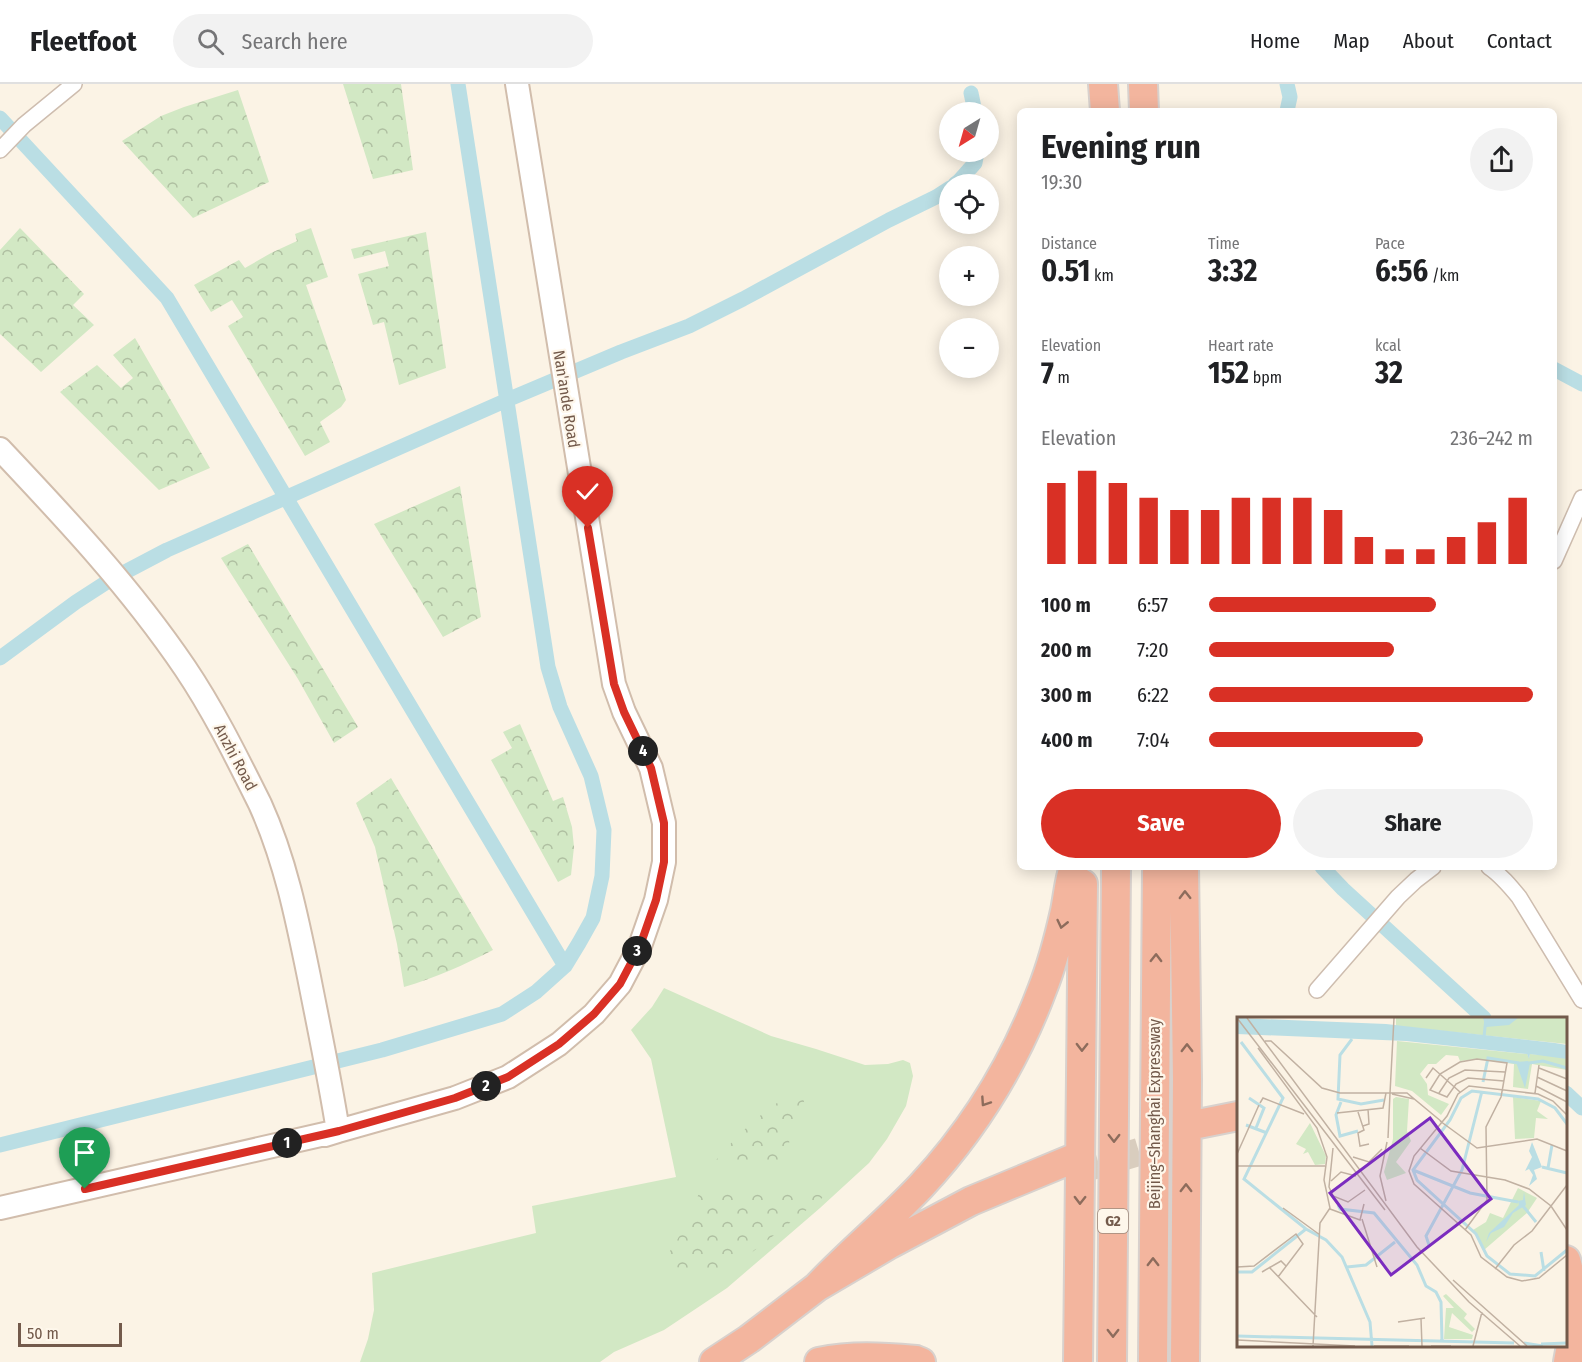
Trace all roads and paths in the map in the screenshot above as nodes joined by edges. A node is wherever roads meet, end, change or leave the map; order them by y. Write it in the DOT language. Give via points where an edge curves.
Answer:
graph roads {
  1 [pos="74,84"];
  2 [pos="518,84"];
  3 [pos="4,146"];
  4 [pos="0,449"];
  5 [pos="1582,498"];
  6 [pos="1557,554"];
  7 [pos="1073,870"];
  8 [pos="1083,870"];
  9 [pos="1116,870"];
  10 [pos="1157,870"];
  11 [pos="1184,870"];
  12 [pos="1429,870"];
  13 [pos="1493,870"];
  14 [pos="1317,990"];
  15 [pos="1582,1000"];
  16 [pos="1237,1117"];
  17 [pos="1237,1128"];
  18 [pos="339,1131"];
  19 [pos="0,1209"];
  20 [pos="1567,1264"];
  21 [pos="1185,1267"];
  22 [pos="817,1287"];
  23 [pos="1559,1347"];
  24 [pos="714,1362"];
  25 [pos="748,1362"];
  26 [pos="819,1362"];
  27 [pos="921,1362"];
  28 [pos="1078,1362"];
  29 [pos="1112,1362"];
  30 [pos="1153,1362"];
  31 [pos="1185,1362"];
  32 [pos="1196,1362"];
  33 [pos="1556,1362"];
  34 [pos="1568,1362"];
  1 -- 3 [label="street"];
  2 -- 18 [label="street, Nan'ande Road" via="614,684 651,768 664,823 664,862 640,946 620,984 594,1014 559,1044 508,1077 455,1098"];
  4 -- 18 [label="street, Anzhi Road" via="125,587 191,678 235,754 266,817 285,870"];
  5 -- 6 [label="street"];
  7 -- 22 [label="highway, one-way" via="1043,987 993,1091 922,1184"];
  8 -- 28 [label="highway, one-way"];
  9 -- 29 [label="highway, G2, one-way"];
  30 -- 10 [label="highway, Beijing–Shanghai Expressway, one-way"];
  21 -- 11 [label="highway, one-way"];
  12 -- 14 [label="street" via="1385,912"];
  13 -- 15 [label="street" via="1519,897"];
  16 -- 17 [label="highway" via="1199,1130"];
  18 -- 19 [label="street, Nan'ande Road"];
  20 -- 34 [label="highway" via="1574,1308"];
  21 -- 31 [label="highway"];
  21 -- 32 [label="highway"];
  22 -- 24 [label="highway"];
  22 -- 25 [label="highway" via="971,1201 1072,1166 897,1254"];
  23 -- 33 [label="highway"];
  26 -- 27 [label="highway" via="878,1356"];
}
